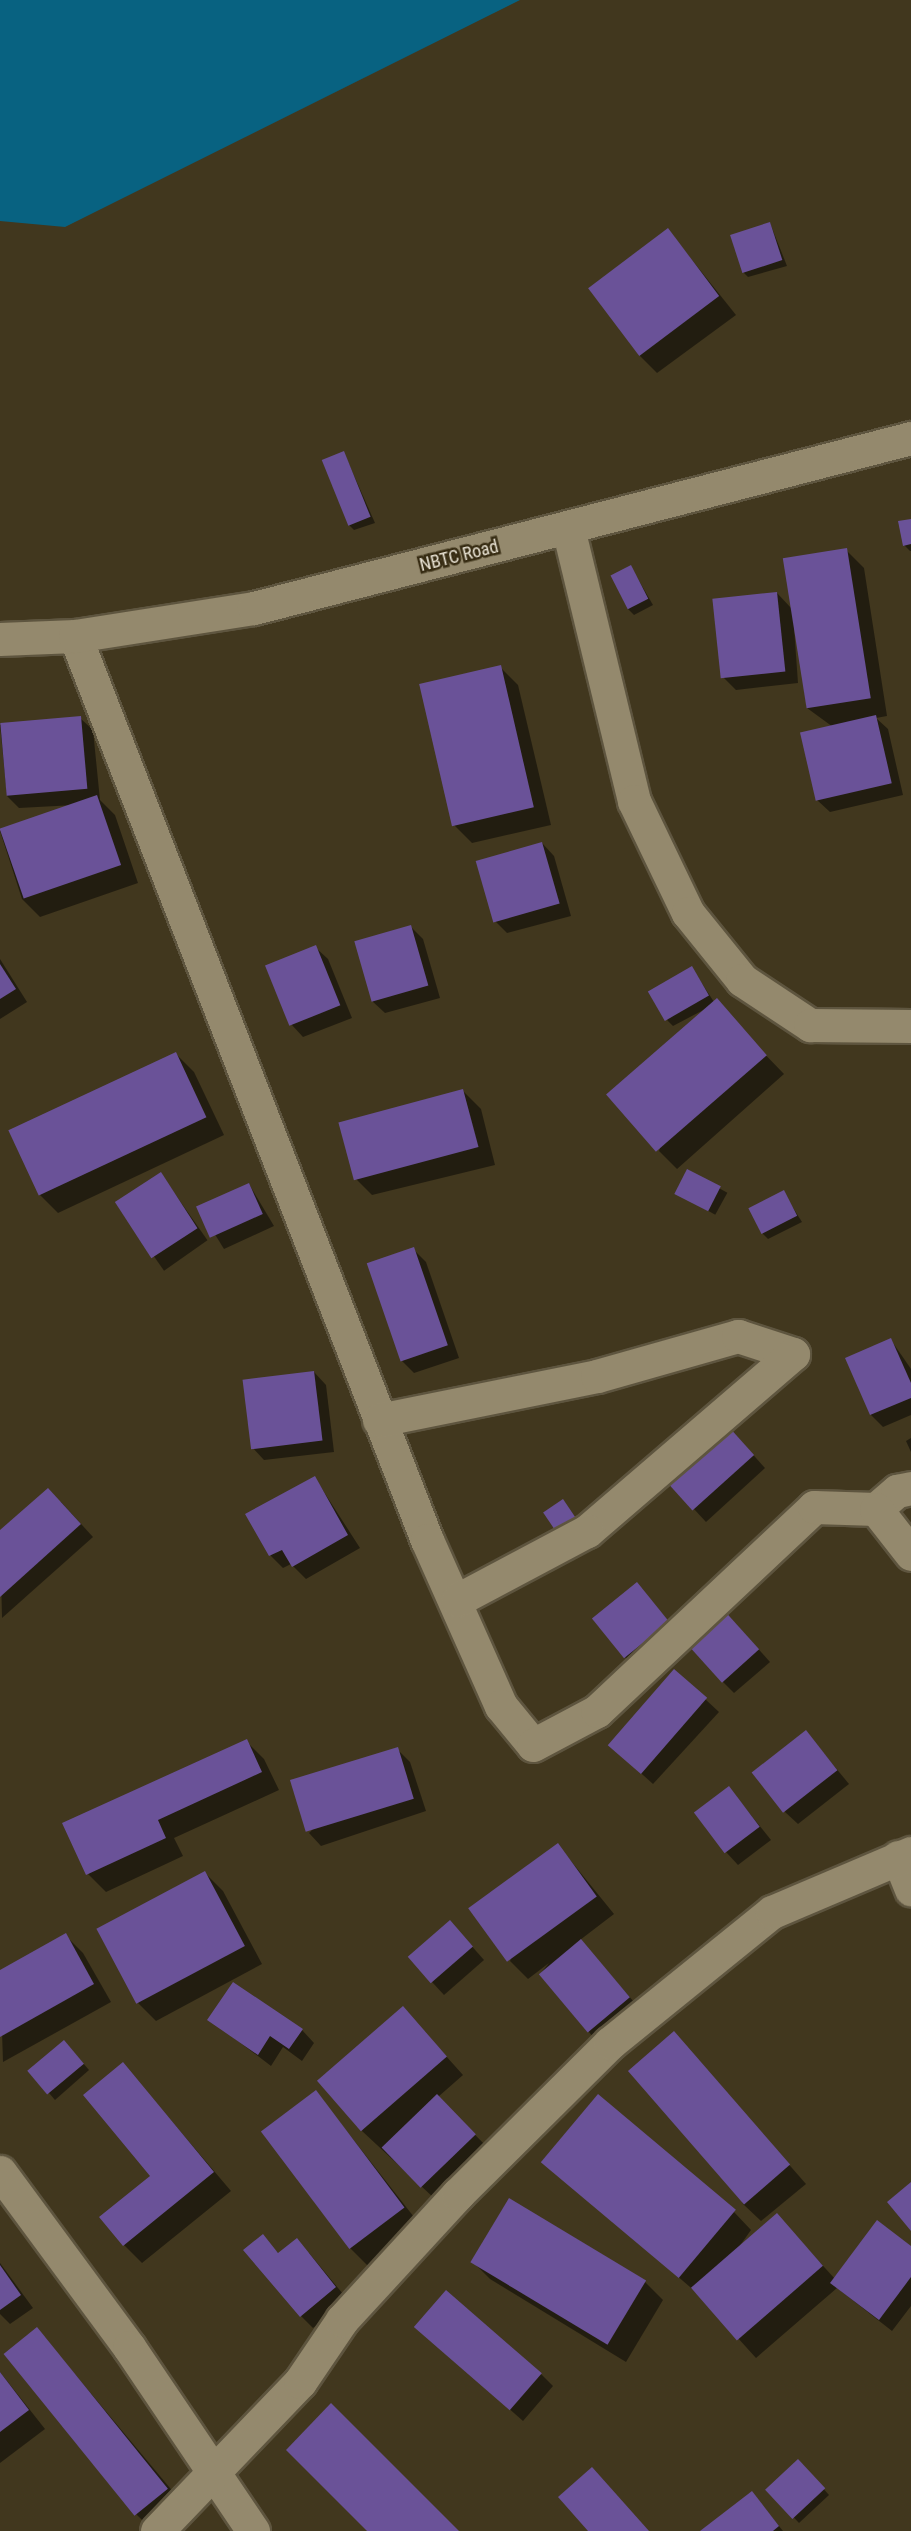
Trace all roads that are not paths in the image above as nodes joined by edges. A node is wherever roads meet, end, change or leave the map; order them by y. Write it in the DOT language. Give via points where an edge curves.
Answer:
graph roads {
  1 [pos="911,438"];
  2 [pos="568,528"];
  3 [pos="75,636"];
  4 [pos="0,639"];
  5 [pos="911,1026"];
  6 [pos="379,1420"];
  7 [pos="911,1488"];
  8 [pos="876,1509"];
  9 [pos="911,1554"];
  10 [pos="457,1600"];
  11 [pos="904,1855"];
  12 [pos="911,1889"];
  13 [pos="0,2172"];
  14 [pos="212,2477"];
  15 [pos="157,2531"];
  16 [pos="253,2531"];
  1 -- 2 [label="street, NBTC Road"];
  2 -- 3 [label="street, NBTC Road" via="254,608"];
  2 -- 5 [label="street" via="634,801 688,913 742,980 810,1025"];
  3 -- 4 [label="street, NBTC Road"];
  3 -- 6 [label="street"];
  6 -- 10 [label="street"];
  6 -- 10 [label="street" via="597,1376 738,1336 793,1354 586,1531"];
  7 -- 8 [label="street" via="897,1491"];
  8 -- 9 [label="street"];
  8 -- 10 [label="street" via="814,1507 597,1712 533,1745 501,1706"];
  11 -- 12 [label="street"];
  11 -- 14 [label="street" via="772,1912 610,2043 458,2194 342,2320 300,2382"];
  13 -- 14 [label="street" via="129,2347"];
  14 -- 15 [label="street"];
  14 -- 16 [label="street"];
}
